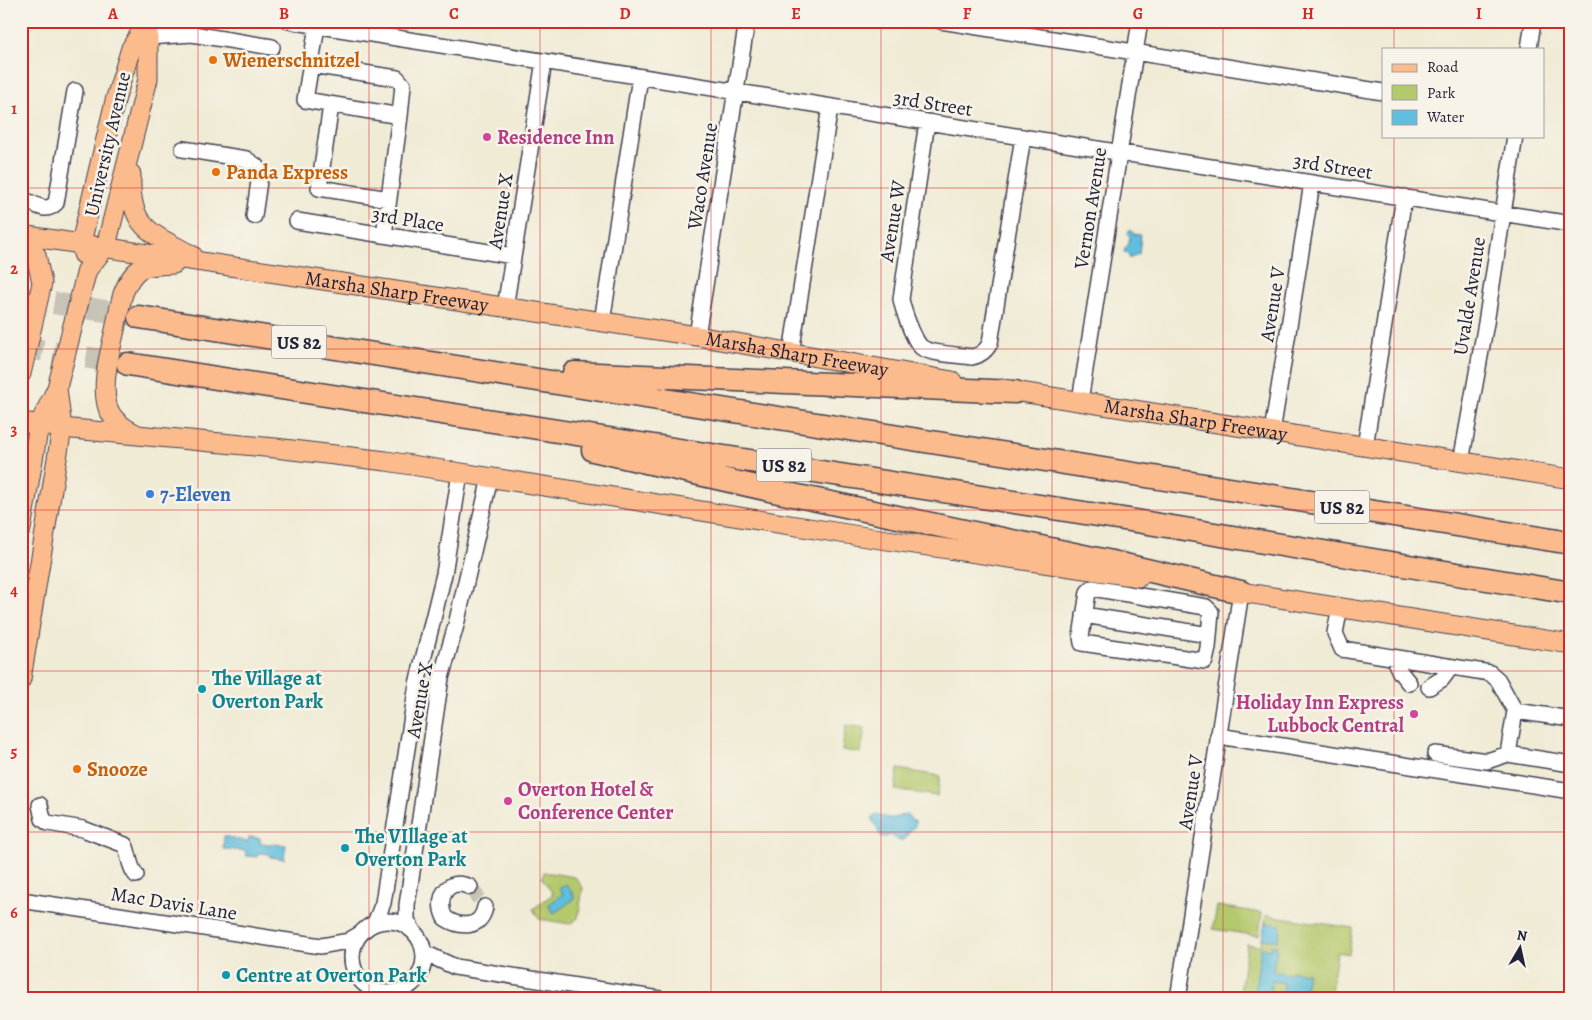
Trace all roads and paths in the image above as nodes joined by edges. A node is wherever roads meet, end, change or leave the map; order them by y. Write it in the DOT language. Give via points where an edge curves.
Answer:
graph roads {
  1 [pos="289,21"];
  2 [pos="747,21"];
  3 [pos="941,21"];
  4 [pos="1140,21"];
  5 [pos="1533,21"];
  6 [pos="317,26"];
  7 [pos="148,27"];
  8 [pos="272,47"];
  9 [pos="1529,48"];
  10 [pos="1135,52"];
  11 [pos="544,61"];
  12 [pos="311,65"];
  13 [pos="640,77"];
  14 [pos="75,91"];
  15 [pos="735,92"];
  16 [pos="1382,92"];
  17 [pos="331,104"];
  18 [pos="830,107"];
  19 [pos="400,116"];
  20 [pos="927,122"];
  21 [pos="1023,137"];
  22 [pos="1515,138"];
  23 [pos="133,140"];
  24 [pos="183,149"];
  25 [pos="1119,152"];
  26 [pos="1312,183"];
  27 [pos="1404,197"];
  28 [pos="21,198"];
  29 [pos="389,199"];
  30 [pos="21,205"];
  31 [pos="39,208"];
  32 [pos="1503,213"];
  33 [pos="254,216"];
  34 [pos="297,221"];
  35 [pos="1571,224"];
  36 [pos="21,235"];
  37 [pos="384,235"];
  38 [pos="21,243"];
  39 [pos="81,243"];
  40 [pos="106,246"];
  41 [pos="513,256"];
  42 [pos="202,261"];
  43 [pos="87,270"];
  44 [pos="505,308"];
  45 [pos="139,317"];
  46 [pos="602,322"];
  47 [pos="697,336"];
  48 [pos="790,353"];
  49 [pos="128,364"];
  50 [pos="459,368"];
  51 [pos="21,374"];
  52 [pos="57,388"];
  53 [pos="1015,392"];
  54 [pos="1080,401"];
  55 [pos="432,413"];
  56 [pos="30,423"];
  57 [pos="62,428"];
  58 [pos="1272,432"];
  59 [pos="139,435"];
  60 [pos="1365,447"];
  61 [pos="1461,462"];
  62 [pos="460,474"];
  63 [pos="490,478"];
  64 [pos="1571,479"];
  65 [pos="21,529"];
  66 [pos="1571,543"];
  67 [pos="1169,582"];
  68 [pos="1241,592"];
  69 [pos="1571,593"];
  70 [pos="1166,600"];
  71 [pos="1340,607"];
  72 [pos="1084,615"];
  73 [pos="1571,644"];
  74 [pos="1207,648"];
  75 [pos="1232,651"];
  76 [pos="1393,657"];
  77 [pos="1451,667"];
  78 [pos="21,679"];
  79 [pos="1408,683"];
  80 [pos="1429,687"];
  81 [pos="1515,711"];
  82 [pos="1571,719"];
  83 [pos="1218,736"];
  84 [pos="1435,754"];
  85 [pos="1508,754"];
  86 [pos="1571,764"];
  87 [pos="1571,791"];
  88 [pos="40,805"];
  89 [pos="136,875"];
  90 [pos="470,887"];
  91 [pos="21,900"];
  92 [pos="485,907"];
  93 [pos="375,923"];
  94 [pos="413,931"];
  95 [pos="360,934"];
  96 [pos="320,946"];
  97 [pos="424,950"];
  98 [pos="456,967"];
  99 [pos="354,970"];
  100 [pos="417,978"];
  101 [pos="372,994"];
  102 [pos="394,995"];
  103 [pos="660,999"];
  104 [pos="1178,999"];
  1 -- 6 [label="street, 3rd Street"];
  2 -- 15 [label="street, Waco Avenue"];
  3 -- 10 [label="street"];
  4 -- 10 [label="street, Vernon Avenue"];
  5 -- 9 [label="street"];
  6 -- 11 [label="street, 3rd Street"];
  6 -- 12 [label="street"];
  7 -- 8 [label="street"];
  7 -- 23 [label="main road, University Avenue" via="148,78"];
  7 -- 39 [label="main road, University Avenue" via="130,48"];
  10 -- 16 [label="street"];
  10 -- 25 [label="street, Vernon Avenue"];
  11 -- 13 [label="street, 3rd Street"];
  11 -- 41 [label="street, Avenue X"];
  12 -- 17 [label="street" via="305,100"];
  12 -- 19 [label="street" via="397,78 404,85"];
  13 -- 15 [label="street, 3rd Street"];
  13 -- 46 [label="street"];
  14 -- 31 [label="street" via="58,199 53,206"];
  15 -- 18 [label="street, 3rd Street"];
  15 -- 47 [label="street, Waco Avenue"];
  17 -- 19 [label="street"];
  17 -- 29 [label="street" via="319,188"];
  18 -- 20 [label="street, 3rd Street"];
  18 -- 48 [label="street"];
  19 -- 29 [label="street"];
  20 -- 21 [label="street, 3rd Street"];
  20 -- 21 [label="street, Avenue W" via="901,291 903,309 921,347 972,357 978,356 990,343"];
  21 -- 25 [label="street, 3rd Street"];
  22 -- 32 [label="street, Uvalde Avenue"];
  23 -- 40 [label="main road, University Avenue"];
  23 -- 42 [label="main road" via="132,200 141,222 155,235"];
  24 -- 33 [label="street" via="246,159 256,166 260,174"];
  25 -- 26 [label="street, 3rd Street"];
  25 -- 54 [label="street, Vernon Avenue"];
  26 -- 27 [label="street, 3rd Street"];
  26 -- 58 [label="street, Avenue V"];
  27 -- 32 [label="street, 3rd Street"];
  27 -- 60 [label="street"];
  28 -- 31 [label="street"];
  29 -- 37 [label="street"];
  30 -- 31 [label="street"];
  32 -- 35 [label="street, 3rd Street"];
  32 -- 61 [label="street, Uvalde Avenue"];
  34 -- 37 [label="street, 3rd Place"];
  36 -- 39 [label="main road, Marsha Sharp Freeway"];
  37 -- 41 [label="street, 3rd Place"];
  38 -- 51 [label="main road" via="36,255 42,283"];
  39 -- 40 [label="main road, Marsha Sharp Freeway"];
  39 -- 43 [label="main road, University Avenue"];
  40 -- 42 [label="main road, Marsha Sharp Freeway"];
  40 -- 43 [label="main road, University Avenue"];
  41 -- 44 [label="street, Avenue X"];
  42 -- 44 [label="main road, Marsha Sharp Freeway"];
  42 -- 59 [label="main road" via="140,270 123,294 106,372 107,406 123,428"];
  43 -- 52 [label="main road, University Avenue"];
  44 -- 46 [label="main road, Marsha Sharp Freeway"];
  45 -- 50 [label="highway, US 82"];
  46 -- 47 [label="main road, Marsha Sharp Freeway"];
  47 -- 48 [label="main road, Marsha Sharp Freeway"];
  48 -- 53 [label="main road, Marsha Sharp Freeway"];
  49 -- 55 [label="highway, US 82"];
  50 -- 53 [label="highway"];
  50 -- 66 [label="highway, US 82"];
  52 -- 56 [label="main road, University Avenue"];
  52 -- 57 [label="main road, University Avenue"];
  53 -- 54 [label="main road, Marsha Sharp Freeway"];
  54 -- 58 [label="main road, Marsha Sharp Freeway"];
  55 -- 68 [label="highway"];
  55 -- 69 [label="highway, US 82" via="1136,520"];
  56 -- 57 [label="main road"];
  56 -- 65 [label="main road, University Avenue"];
  57 -- 59 [label="main road"];
  57 -- 78 [label="main road, University Avenue"];
  58 -- 60 [label="main road, Marsha Sharp Freeway"];
  59 -- 62 [label="main road" via="386,461"];
  60 -- 61 [label="main road, Marsha Sharp Freeway"];
  61 -- 64 [label="main road, Marsha Sharp Freeway"];
  62 -- 63 [label="main road"];
  62 -- 93 [label="street, Avenue X" via="444,574 417,684 383,903"];
  63 -- 67 [label="main road"];
  63 -- 94 [label="street, Avenue X" via="441,678 407,905"];
  67 -- 68 [label="main road"];
  67 -- 70 [label="street"];
  68 -- 71 [label="main road"];
  68 -- 75 [label="street, Avenue V"];
  70 -- 72 [label="street" via="1092,588 1088,592"];
  70 -- 74 [label="street" via="1206,606 1211,612"];
  71 -- 73 [label="main road"];
  71 -- 76 [label="street" via="1335,633 1342,649"];
  72 -- 74 [label="street"];
  72 -- 74 [label="street" via="1082,643"];
  74 -- 75 [label="street"];
  75 -- 83 [label="street, Avenue V"];
  76 -- 77 [label="street"];
  76 -- 79 [label="street"];
  77 -- 80 [label="street" via="1442,679"];
  77 -- 81 [label="street" via="1490,673 1498,680"];
  81 -- 82 [label="street"];
  81 -- 85 [label="street"];
  83 -- 87 [label="street"];
  83 -- 104 [label="street, Avenue V"];
  84 -- 85 [label="street" via="1487,761"];
  85 -- 86 [label="street"];
  88 -- 89 [label="street" via="40,812 48,823 83,829 125,845 130,866"];
  90 -- 92 [label="street" via="454,885 444,892 440,905 445,918 458,925 472,924 482,917"];
  91 -- 96 [label="street, Mac Davis Lane"];
  93 -- 94 [label="street" via="392,921"];
  93 -- 95 [label="street"];
  94 -- 97 [label="street"];
  95 -- 96 [label="street" via="348,941"];
  95 -- 99 [label="street" via="352,951"];
  96 -- 99 [label="street" via="344,958"];
  97 -- 98 [label="street"];
  97 -- 100 [label="street"];
  98 -- 100 [label="street" via="429,971"];
  98 -- 103 [label="street"];
  99 -- 101 [label="street"];
  100 -- 102 [label="street"];
  101 -- 102 [label="street"];
}
